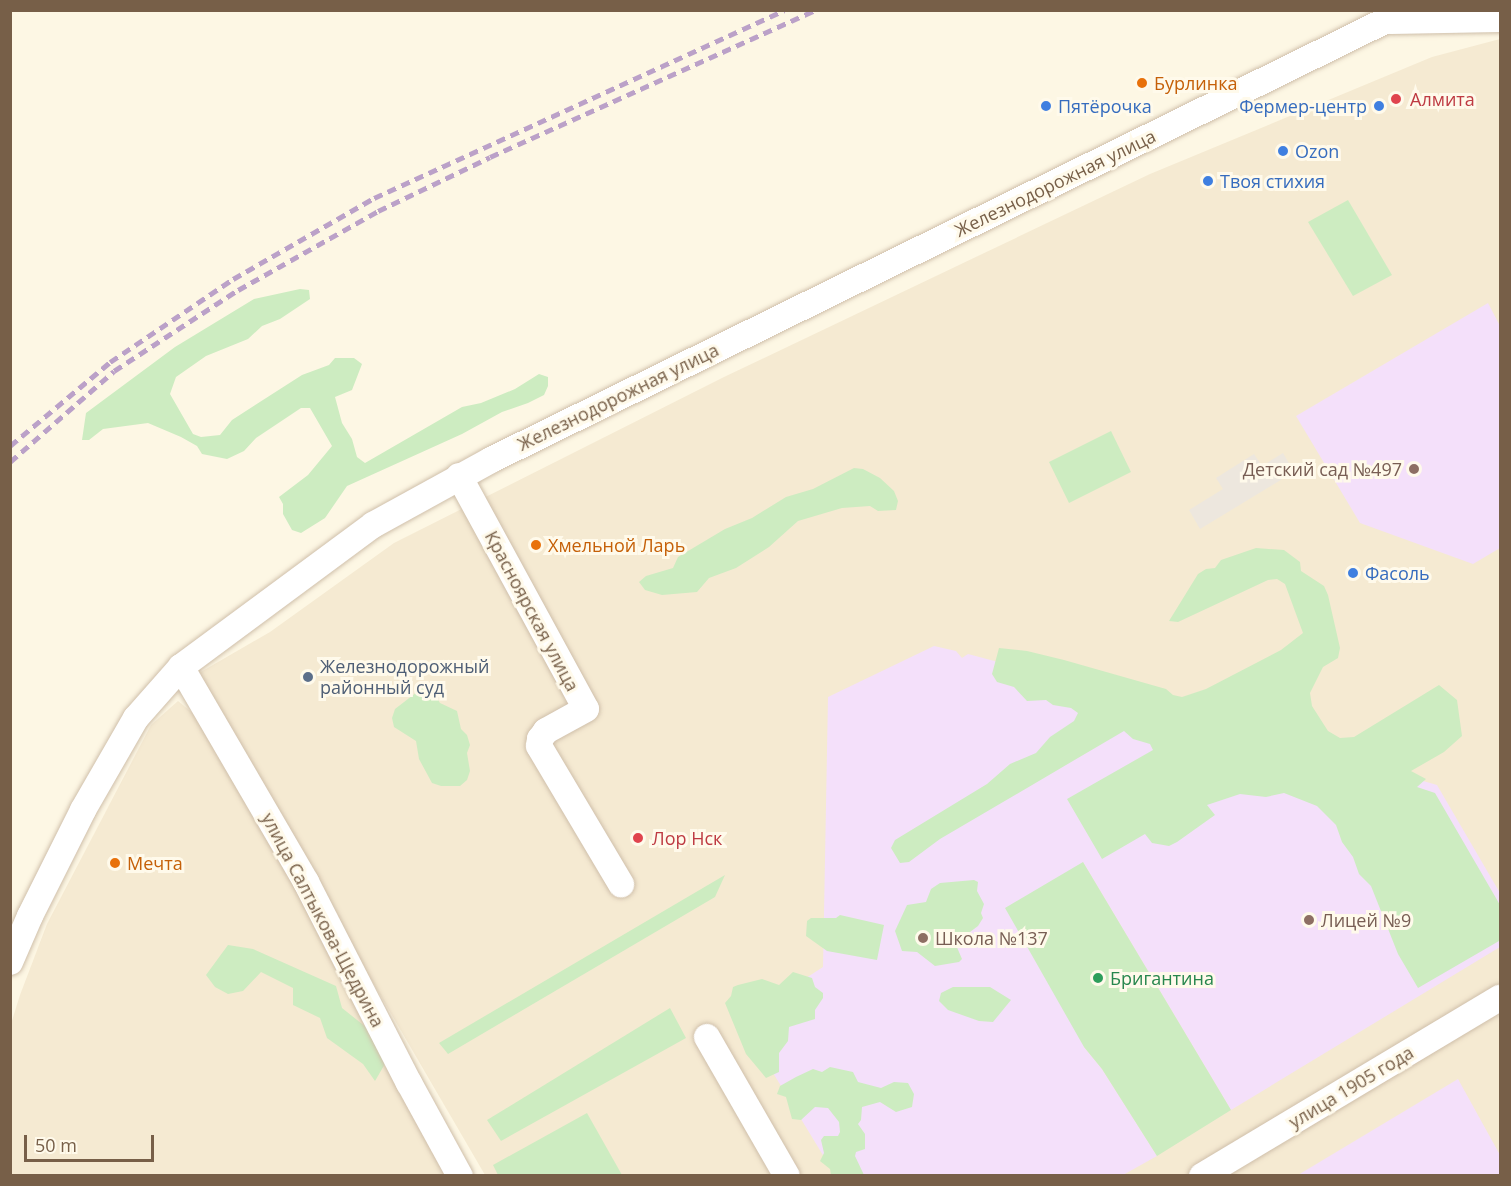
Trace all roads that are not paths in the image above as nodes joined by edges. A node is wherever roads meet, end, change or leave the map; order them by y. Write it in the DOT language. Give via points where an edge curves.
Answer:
graph roads {
  1 [pos="1398,16"];
  2 [pos="1500,19"];
  3 [pos="459,476"];
  4 [pos="181,667"];
  5 [pos="621,884"];
  6 [pos="10,962"];
  7 [pos="1500,998"];
  8 [pos="707,1037"];
  9 [pos="460,1176"];
  10 [pos="787,1176"];
  11 [pos="1202,1176"];
  1 -- 2 [label="street"];
  1 -- 3 [label="street, Железнодорожная улица"];
  3 -- 4 [label="street, Железнодорожная улица" via="373,525"];
  3 -- 5 [label="street, Красноярская улица" via="586,709 546,731 539,746"];
  4 -- 6 [label="street, Железнодорожная улица" via="136,718 83,810"];
  4 -- 9 [label="street, улица Салтыкова-Щедрина" via="306,882"];
  7 -- 11 [label="street, улица 1905 года"];
  8 -- 10 [label="street"];
}
